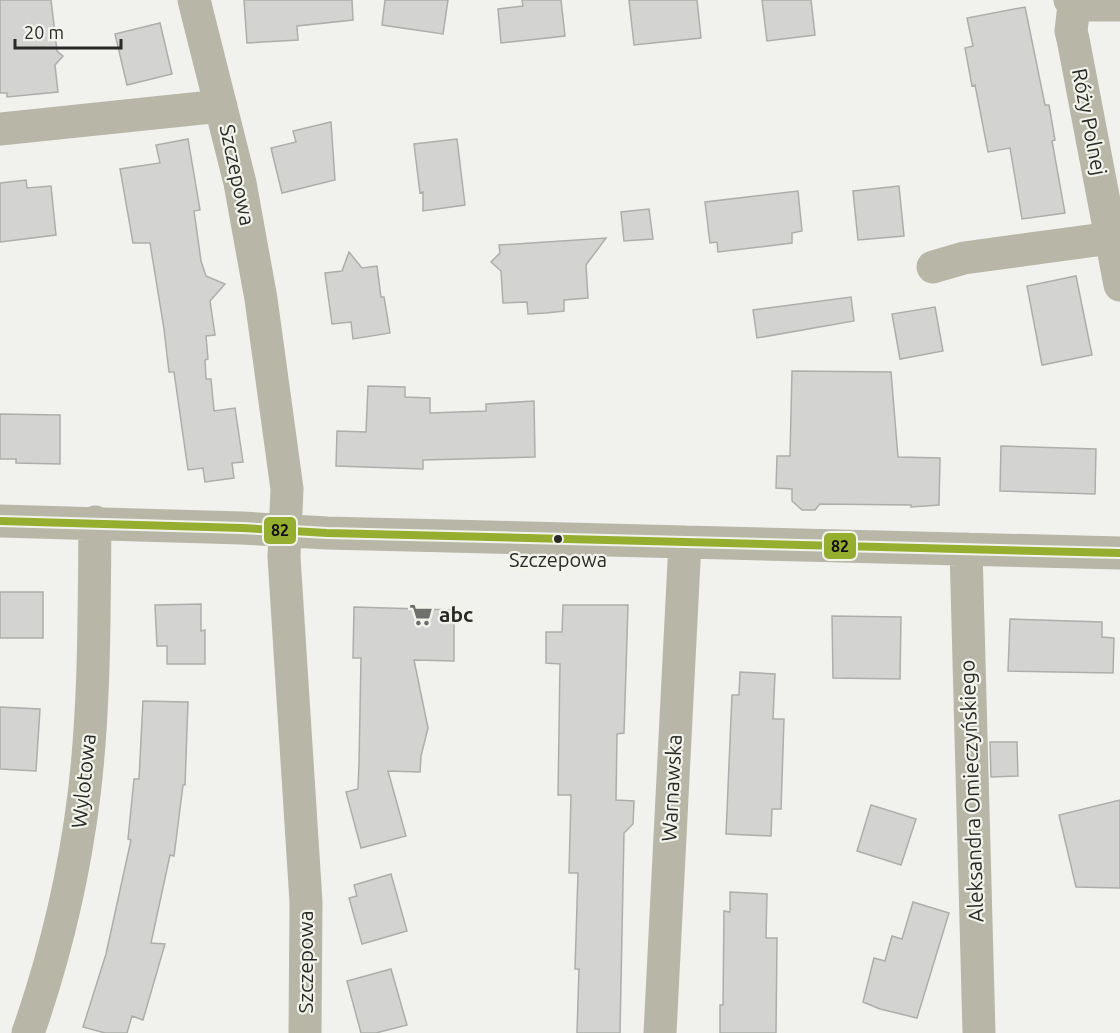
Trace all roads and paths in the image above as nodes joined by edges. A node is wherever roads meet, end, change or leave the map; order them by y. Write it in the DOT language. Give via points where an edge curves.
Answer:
graph roads {
  1 [pos="194,0"];
  2 [pos="1072,3"];
  3 [pos="1120,5"];
  4 [pos="221,106"];
  5 [pos="0,129"];
  6 [pos="1111,238"];
  7 [pos="933,267"];
  8 [pos="1120,285"];
  9 [pos="0,521"];
  10 [pos="95,522"];
  11 [pos="285,531"];
  12 [pos="685,542"];
  13 [pos="966,549"];
  14 [pos="1120,553"];
  15 [pos="28,1033"];
  16 [pos="305,1033"];
  17 [pos="660,1033"];
  18 [pos="979,1033"];
  1 -- 4 [label="street, Szczepowa"];
  2 -- 3 [label="street"];
  2 -- 6 [label="street, Róży Polnej" via="1072,39"];
  4 -- 5 [label="street, Szczepowa"];
  4 -- 11 [label="street, Szczepowa" via="261,299 287,489"];
  6 -- 7 [label="street" via="964,258"];
  6 -- 8 [label="street, Róży Polnej"];
  9 -- 10 [label="street"];
  10 -- 11 [label="street"];
  10 -- 15 [label="street, Wylotowa" via="91,701 84,795 58,935"];
  11 -- 12 [label="street"];
  11 -- 16 [label="street, Szczepowa" via="306,902"];
  12 -- 13 [label="street"];
  12 -- 17 [label="street, Warnawska"];
  13 -- 14 [label="street"];
  13 -- 18 [label="street, Aleksandra Omieczyńskiego"];
}
